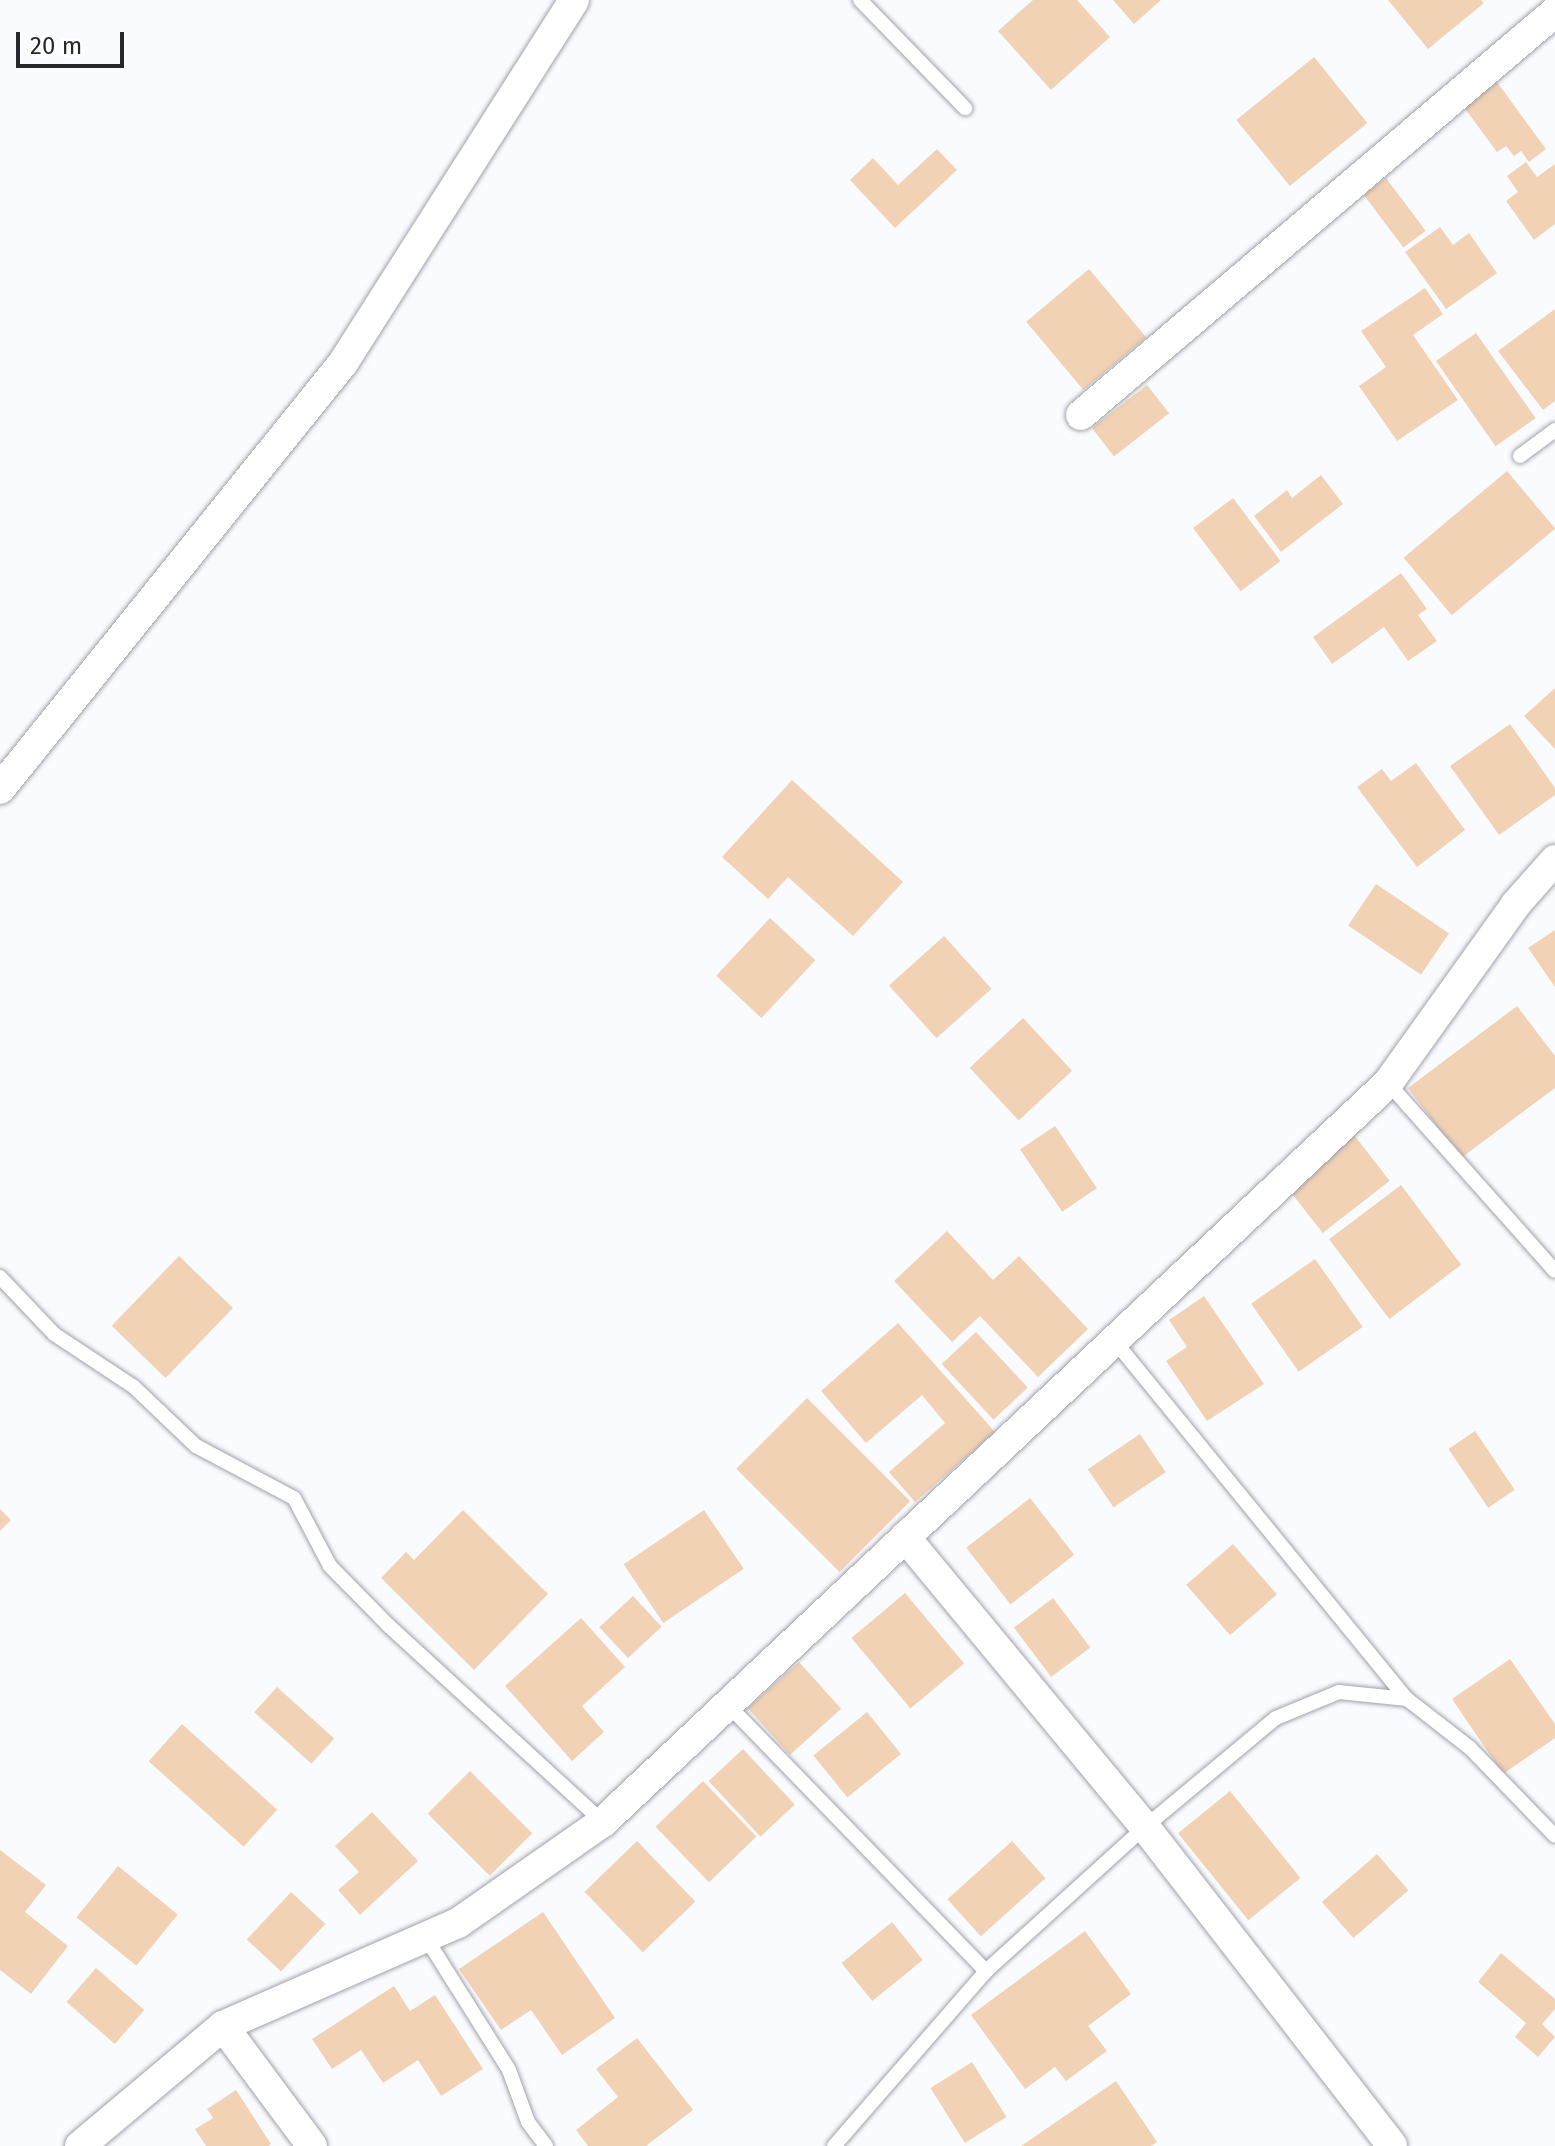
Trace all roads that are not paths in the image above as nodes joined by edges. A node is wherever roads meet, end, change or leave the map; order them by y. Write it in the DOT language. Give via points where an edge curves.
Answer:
graph roads {
  1 [pos="574,0"];
  2 [pos="860,0"];
  3 [pos="1555,12"];
  4 [pos="965,108"];
  5 [pos="1081,415"];
  6 [pos="1555,430"];
  7 [pos="1520,456"];
  8 [pos="0,789"];
  9 [pos="1555,860"];
  10 [pos="1388,1083"];
  11 [pos="1555,1271"];
  12 [pos="0,1277"];
  13 [pos="1113,1339"];
  14 [pos="905,1537"];
  15 [pos="1407,1699"];
  16 [pos="727,1704"];
  17 [pos="603,1822"];
  18 [pos="1145,1827"];
  19 [pos="1555,1836"];
  20 [pos="426,1938"];
  21 [pos="986,1971"];
  22 [pos="223,2026"];
  23 [pos="80,2146"];
  24 [pos="312,2146"];
  25 [pos="546,2146"];
  26 [pos="834,2146"];
  27 [pos="1392,2146"];
  1 -- 8 [label="street" via="343,363"];
  2 -- 4 [label="lane"];
  3 -- 5 [label="street"];
  6 -- 7 [label="lane"];
  9 -- 10 [label="street" via="1516,904"];
  10 -- 11 [label="lane"];
  10 -- 13 [label="street"];
  12 -- 17 [label="lane" via="54,1334 134,1387 196,1446 294,1498 330,1566"];
  13 -- 14 [label="street"];
  13 -- 15 [label="lane"];
  14 -- 16 [label="street"];
  14 -- 18 [label="street"];
  15 -- 18 [label="lane" via="1339,1692 1276,1718"];
  15 -- 19 [label="lane" via="1470,1748"];
  16 -- 17 [label="street"];
  16 -- 21 [label="lane"];
  17 -- 20 [label="street" via="458,1923"];
  18 -- 21 [label="lane"];
  18 -- 27 [label="street"];
  20 -- 22 [label="street"];
  20 -- 25 [label="lane" via="509,2070 528,2122"];
  21 -- 26 [label="lane"];
  22 -- 23 [label="street"];
  22 -- 24 [label="street"];
}
